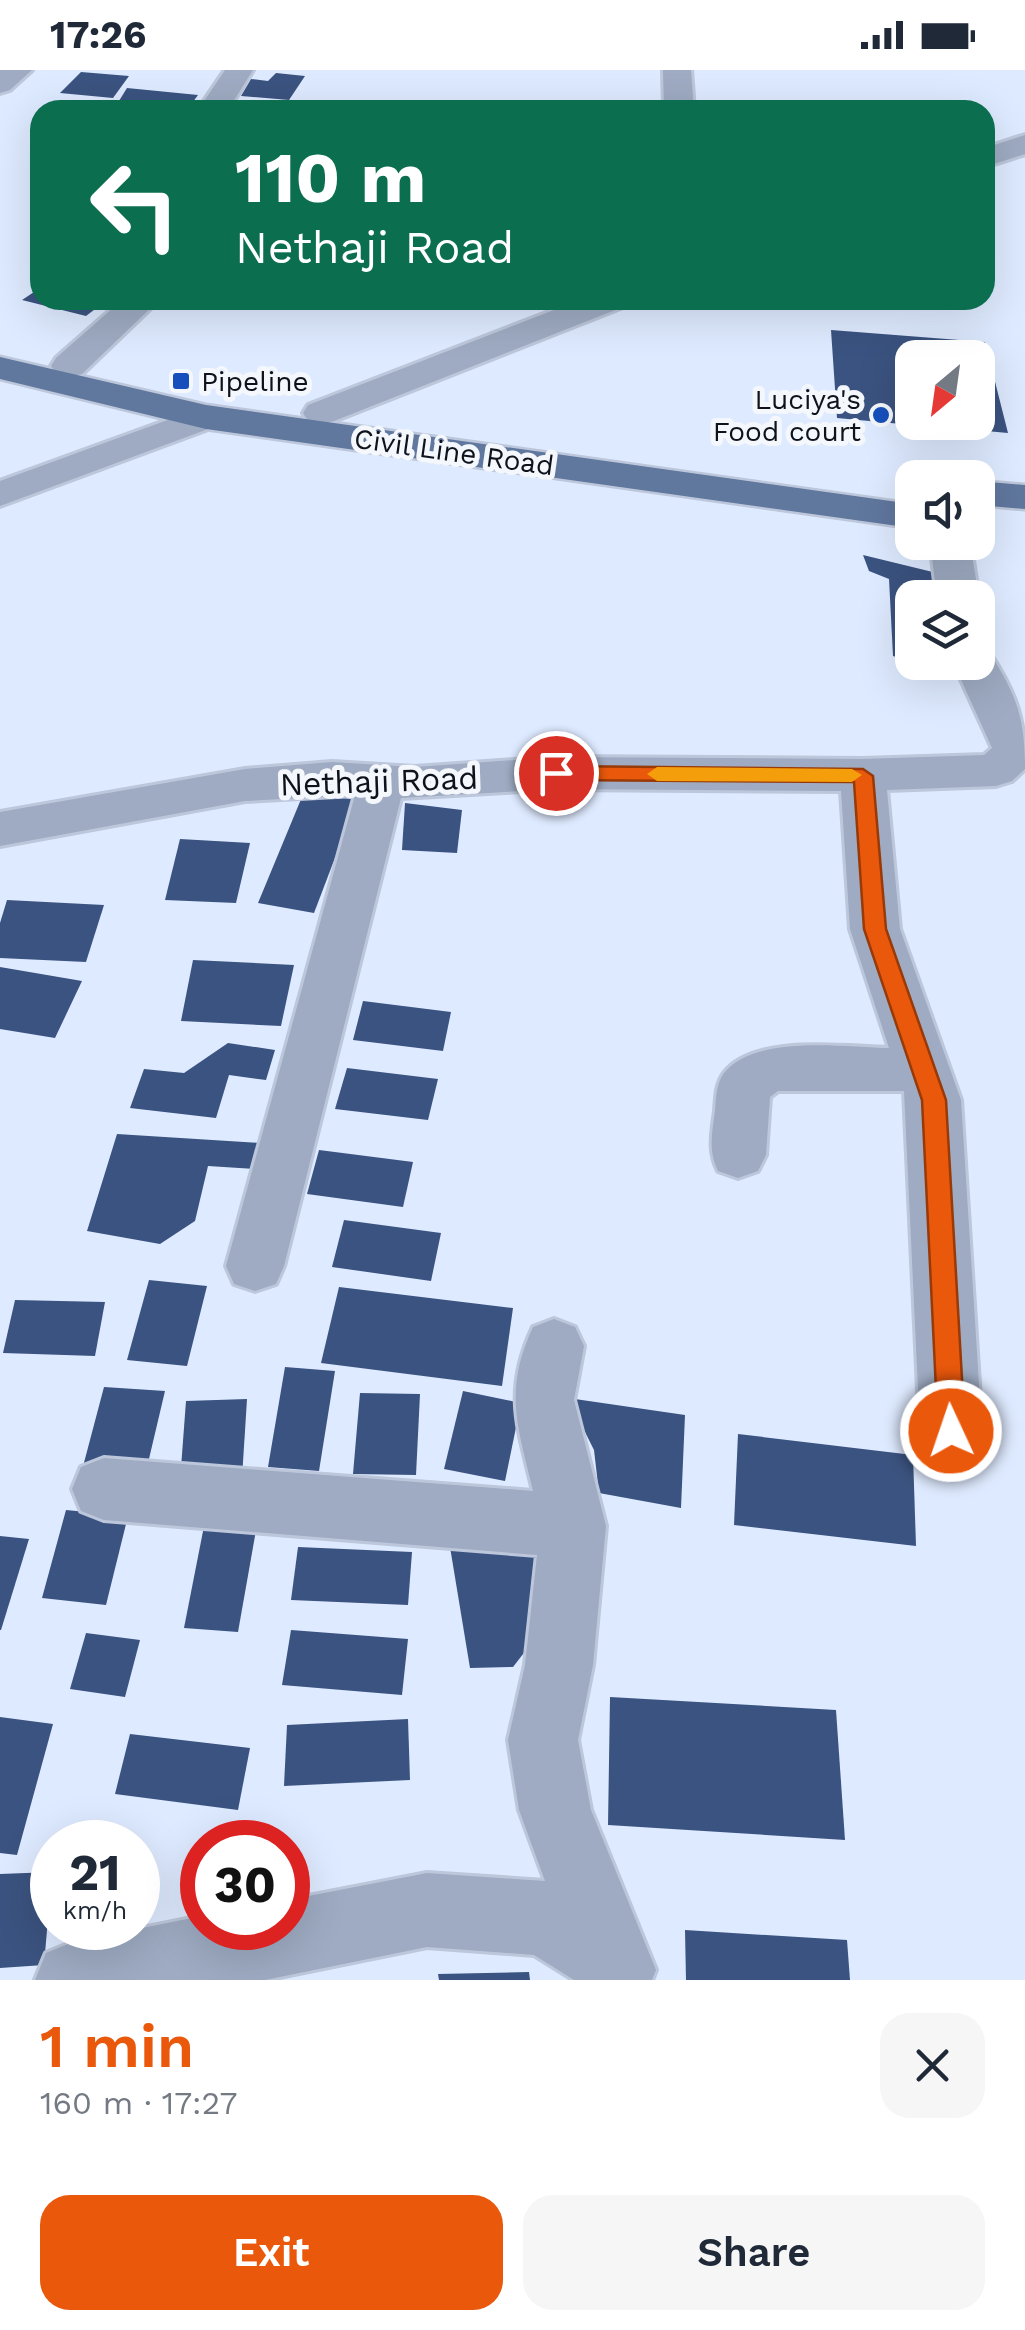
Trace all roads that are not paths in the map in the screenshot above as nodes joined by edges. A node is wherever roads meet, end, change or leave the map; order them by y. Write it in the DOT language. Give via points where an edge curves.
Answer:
graph roads {
  1 [pos="18,70"];
  2 [pos="239,70"];
  3 [pos="677,70"];
  4 [pos="0,84"];
  5 [pos="220,100"];
  6 [pos="678,100"];
  7 [pos="1025,144"];
  8 [pos="995,154"];
  9 [pos="131,310"];
  10 [pos="585,310"];
  11 [pos="0,351"];
  12 [pos="69,366"];
  13 [pos="0,368"];
  14 [pos="321,413"];
  15 [pos="206,418"];
  16 [pos="895,485"];
  17 [pos="0,494"];
  18 [pos="995,495"];
  19 [pos="1025,498"];
  20 [pos="895,514"];
  21 [pos="995,524"];
  22 [pos="1025,526"];
  23 [pos="982,680"];
  24 [pos="863,776"];
  25 [pos="382,781"];
  26 [pos="0,829"];
  27 [pos="923,1070"];
  28 [pos="738,1155"];
  29 [pos="256,1266"];
  30 [pos="554,1346"];
  31 [pos="951,1431"];
  32 [pos="104,1489"];
  33 [pos="573,1526"];
  34 [pos="618,1970"];
  35 [pos="73,1980"];
  1 -- 4 [label="street"];
  2 -- 5 [label="street"];
  3 -- 6 [label="street"];
  7 -- 8 [label="street"];
  9 -- 12 [label="street"];
  10 -- 14 [label="street"];
  11 -- 12 [label="main road, Civil Line Road"];
  12 -- 14 [label="main road, Civil Line Road"];
  13 -- 15 [label="main road, Civil Line Road"];
  14 -- 16 [label="main road, Civil Line Road"];
  15 -- 17 [label="street"];
  15 -- 20 [label="main road, Civil Line Road"];
  18 -- 19 [label="main road"];
  21 -- 22 [label="main road"];
  23 -- 24 [label="street, Nethaji Road" via="1016,751 996,770"];
  24 -- 25 [label="street, Nethaji Road" via="556,773"];
  24 -- 27 [label="street" via="875,929"];
  25 -- 26 [label="street, Nethaji Road" via="245,785"];
  25 -- 29 [label="street"];
  27 -- 28 [label="street" via="766,1071 744,1088"];
  27 -- 31 [label="street" via="934,1100"];
  30 -- 33 [label="street" via="543,1400"];
  32 -- 33 [label="street"];
  33 -- 34 [label="street" via="544,1740 556,1810"];
  34 -- 35 [label="street" via="544,1918 427,1910"];
}
